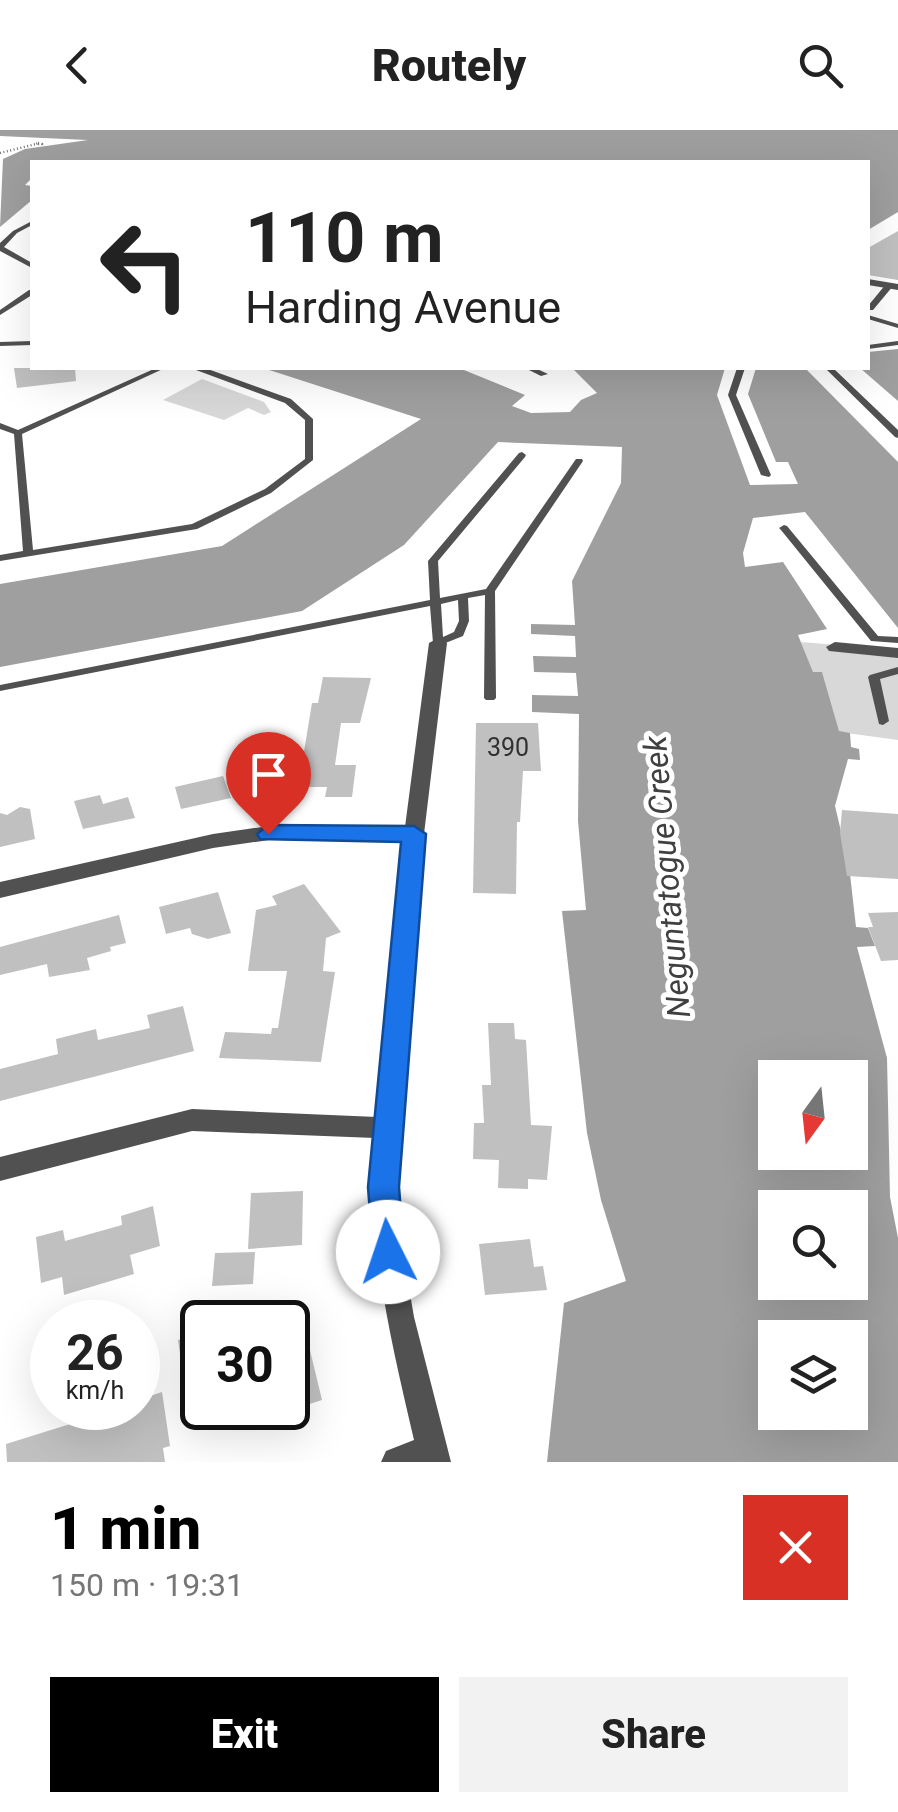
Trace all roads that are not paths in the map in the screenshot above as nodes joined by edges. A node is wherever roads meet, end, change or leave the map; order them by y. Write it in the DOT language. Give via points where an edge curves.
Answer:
graph roads {
  1 [pos="30,224"];
  2 [pos="0,248"];
  3 [pos="30,265"];
  4 [pos="893,286"];
  5 [pos="30,293"];
  6 [pos="870,311"];
  7 [pos="870,312"];
  8 [pos="0,313"];
  9 [pos="898,326"];
  10 [pos="30,343"];
  11 [pos="898,343"];
  12 [pos="0,344"];
  13 [pos="870,347"];
  14 [pos="157,370"];
  15 [pos="203,370"];
  16 [pos="534,370"];
  17 [pos="740,370"];
  18 [pos="831,370"];
  19 [pos="544,374"];
  20 [pos="0,426"];
  21 [pos="18,433"];
  22 [pos="898,435"];
  23 [pos="522,454"];
  24 [pos="579,461"];
  25 [pos="766,475"];
  26 [pos="784,528"];
  27 [pos="28,554"];
  28 [pos="0,558"];
  29 [pos="490,591"];
  30 [pos="463,596"];
  31 [pos="436,602"];
  32 [pos="898,640"];
  33 [pos="438,643"];
  34 [pos="835,648"];
  35 [pos="898,653"];
  36 [pos="898,670"];
  37 [pos="0,688"];
  38 [pos="490,698"];
  39 [pos="883,721"];
  40 [pos="414,834"];
  41 [pos="0,890"];
  42 [pos="389,1128"];
  43 [pos="0,1169"];
  44 [pos="434,1456"];
  45 [pos="396,1462"];
  1 -- 2 [label="lane"];
  2 -- 3 [label="lane"];
  4 -- 6 [label="lane"];
  5 -- 8 [label="lane"];
  7 -- 9 [label="lane"];
  10 -- 12 [label="lane"];
  11 -- 13 [label="lane"];
  14 -- 21 [label="lane"];
  15 -- 27 [label="lane" via="288,401 308,419 309,460 268,491 194,527"];
  16 -- 19 [label="lane"];
  17 -- 25 [label="lane" via="732,394"];
  18 -- 22 [label="lane"];
  20 -- 21 [label="lane"];
  21 -- 27 [label="lane"];
  23 -- 31 [label="lane" via="434,561"];
  24 -- 29 [label="lane"];
  26 -- 32 [label="lane" via="875,639"];
  27 -- 28 [label="lane"];
  29 -- 30 [label="lane"];
  29 -- 38 [label="lane"];
  30 -- 31 [label="lane"];
  30 -- 33 [label="lane" via="459,634"];
  31 -- 33 [label="lane"];
  31 -- 37 [label="lane"];
  33 -- 40 [label="street"];
  34 -- 35 [label="street"];
  36 -- 39 [label="lane" via="874,677"];
  40 -- 41 [label="street" via="268,834"];
  40 -- 42 [label="street"];
  42 -- 43 [label="street" via="192,1120"];
  42 -- 44 [label="street" via="388,1252"];
  44 -- 45 [label="street"];
}
